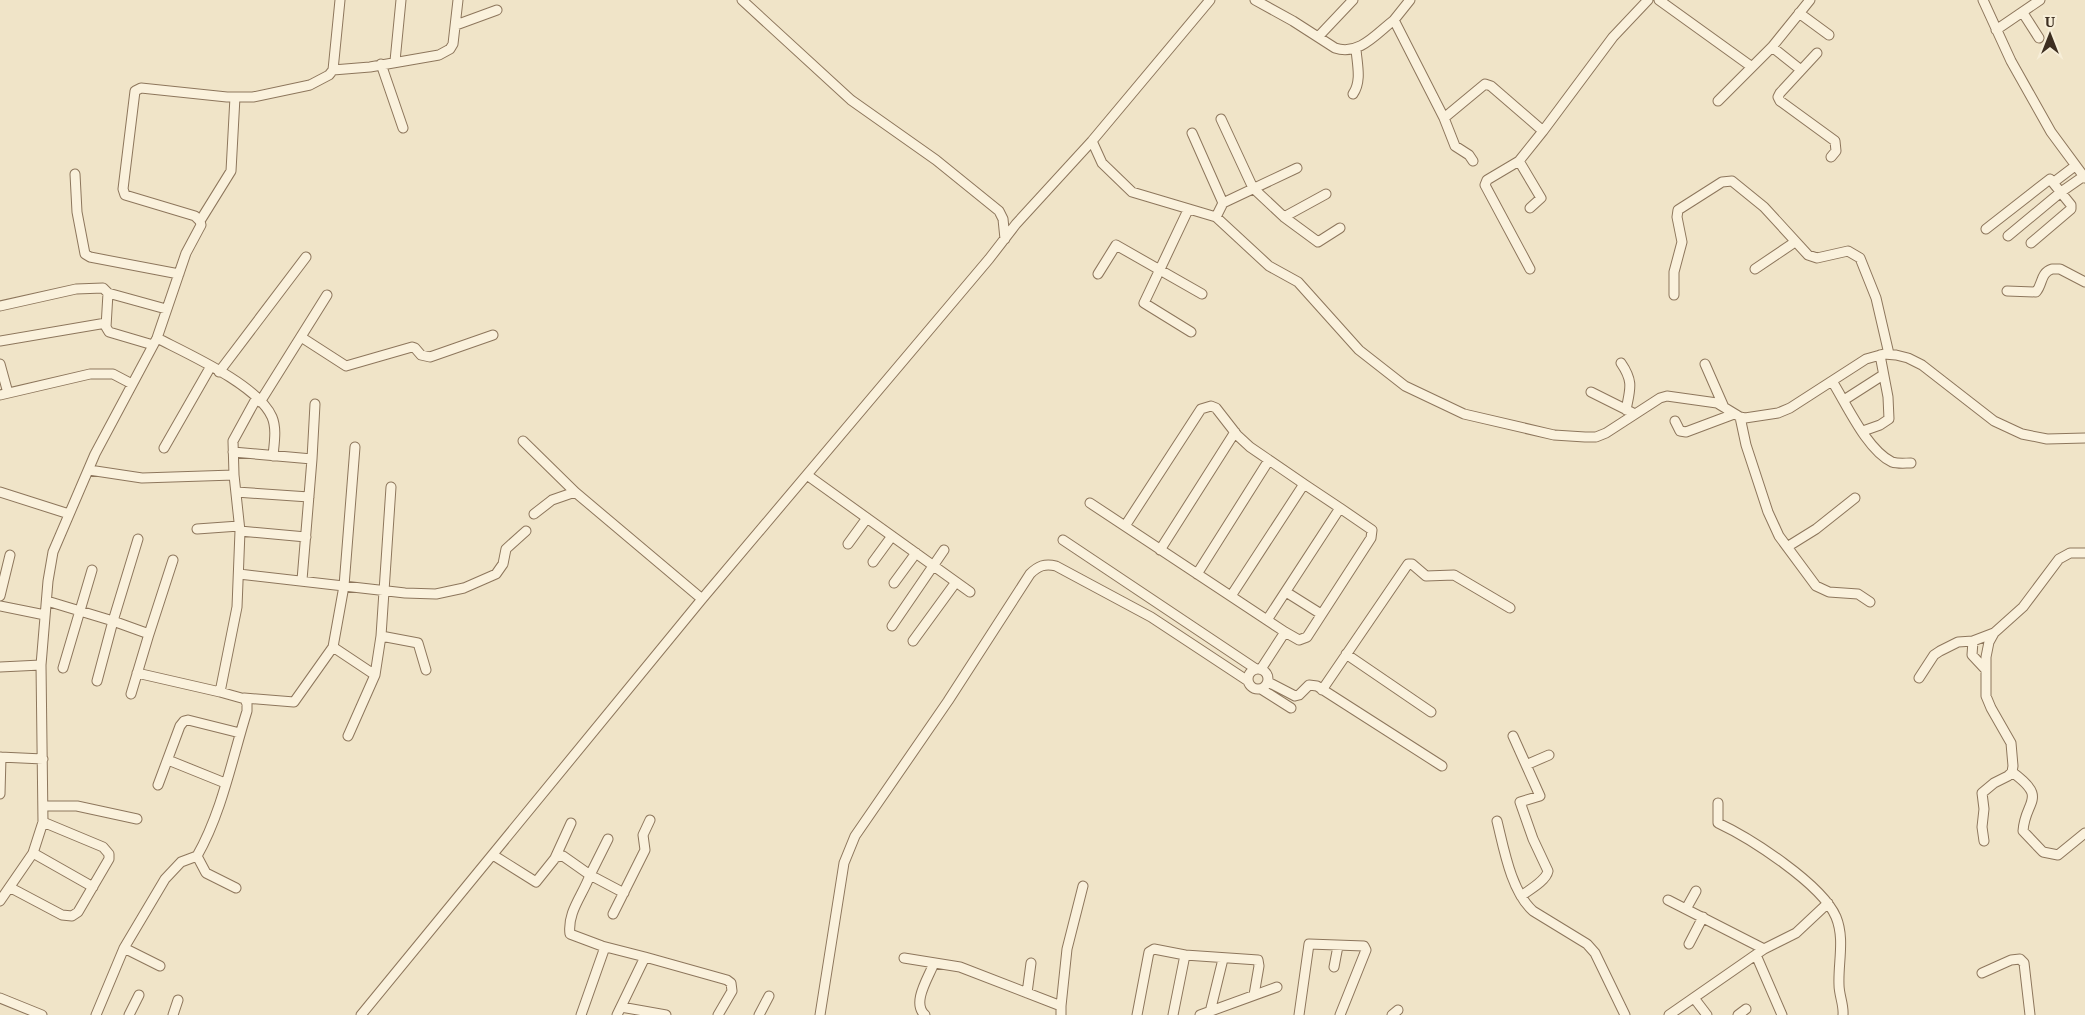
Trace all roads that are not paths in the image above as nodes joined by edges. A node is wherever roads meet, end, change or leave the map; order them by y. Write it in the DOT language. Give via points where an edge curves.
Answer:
graph roads {
  1 [pos="340,0"];
  2 [pos="401,0"];
  3 [pos="458,0"];
  4 [pos="742,0"];
  5 [pos="1210,0"];
  6 [pos="1255,0"];
  7 [pos="1353,0"];
  8 [pos="1410,0"];
  9 [pos="1648,0"];
  10 [pos="1659,0"];
  11 [pos="1810,0"];
  12 [pos="1983,0"];
  13 [pos="2040,0"];
  14 [pos="497,10"];
  15 [pos="1799,13"];
  16 [pos="2022,13"];
  17 [pos="1394,20"];
  18 [pos="456,25"];
  19 [pos="1996,30"];
  20 [pos="1829,35"];
  21 [pos="1318,37"];
  22 [pos="2039,38"];
  23 [pos="1772,47"];
  24 [pos="1356,49"];
  25 [pos="1817,52"];
  26 [pos="396,61"];
  27 [pos="380,64"];
  28 [pos="1752,68"];
  29 [pos="333,70"];
  30 [pos="1801,70"];
  31 [pos="1353,94"];
  32 [pos="235,97"];
  33 [pos="1718,101"];
  34 [pos="1444,118"];
  35 [pos="1221,119"];
  36 [pos="403,128"];
  37 [pos="1542,131"];
  38 [pos="1192,133"];
  39 [pos="1092,141"];
  40 [pos="1831,156"];
  41 [pos="1472,161"];
  42 [pos="1519,161"];
  43 [pos="2076,166"];
  44 [pos="1297,168"];
  45 [pos="75,174"];
  46 [pos="2084,177"];
  47 [pos="2054,182"];
  48 [pos="1253,188"];
  49 [pos="2062,192"];
  50 [pos="1326,194"];
  51 [pos="1223,203"];
  52 [pos="1530,208"];
  53 [pos="1188,210"];
  54 [pos="1216,217"];
  55 [pos="1284,217"];
  56 [pos="200,221"];
  57 [pos="1340,228"];
  58 [pos="1986,228"];
  59 [pos="2008,236"];
  60 [pos="1005,239"];
  61 [pos="1795,242"];
  62 [pos="2031,244"];
  63 [pos="306,257"];
  64 [pos="1530,269"];
  65 [pos="1755,269"];
  66 [pos="1159,270"];
  67 [pos="179,274"];
  68 [pos="1098,274"];
  69 [pos="2085,282"];
  70 [pos="2007,291"];
  71 [pos="108,292"];
  72 [pos="1202,294"];
  73 [pos="327,295"];
  74 [pos="1674,295"];
  75 [pos="0,306"];
  76 [pos="166,309"];
  77 [pos="106,322"];
  78 [pos="1190,332"];
  79 [pos="493,335"];
  80 [pos="301,337"];
  81 [pos="0,341"];
  82 [pos="155,342"];
  83 [pos="1884,354"];
  84 [pos="1621,363"];
  85 [pos="0,364"];
  86 [pos="1705,364"];
  87 [pos="210,366"];
  88 [pos="219,372"];
  89 [pos="1883,375"];
  90 [pos="1832,381"];
  91 [pos="132,384"];
  92 [pos="1591,392"];
  93 [pos="4,394"];
  94 [pos="258,400"];
  95 [pos="1844,400"];
  96 [pos="315,404"];
  97 [pos="1723,405"];
  98 [pos="1626,410"];
  99 [pos="1635,414"];
  100 [pos="1737,416"];
  101 [pos="1674,421"];
  102 [pos="1863,431"];
  103 [pos="1235,432"];
  104 [pos="2085,438"];
  105 [pos="523,441"];
  106 [pos="355,447"];
  107 [pos="164,448"];
  108 [pos="233,452"];
  109 [pos="273,456"];
  110 [pos="312,459"];
  111 [pos="1268,460"];
  112 [pos="1911,463"];
  113 [pos="89,470"];
  114 [pos="234,475"];
  115 [pos="807,475"];
  116 [pos="1304,484"];
  117 [pos="391,487"];
  118 [pos="0,492"];
  119 [pos="236,492"];
  120 [pos="575,492"];
  121 [pos="309,497"];
  122 [pos="1854,498"];
  123 [pos="1090,503"];
  124 [pos="1340,508"];
  125 [pos="69,514"];
  126 [pos="534,514"];
  127 [pos="867,518"];
  128 [pos="1125,526"];
  129 [pos="239,528"];
  130 [pos="196,529"];
  131 [pos="526,531"];
  132 [pos="892,536"];
  133 [pos="306,537"];
  134 [pos="138,539"];
  135 [pos="1063,540"];
  136 [pos="848,544"];
  137 [pos="1786,547"];
  138 [pos="944,550"];
  139 [pos="1160,550"];
  140 [pos="916,553"];
  141 [pos="2085,553"];
  142 [pos="10,555"];
  143 [pos="173,560"];
  144 [pos="873,562"];
  145 [pos="933,566"];
  146 [pos="92,570"];
  147 [pos="239,574"];
  148 [pos="1197,574"];
  149 [pos="302,580"];
  150 [pos="956,582"];
  151 [pos="894,583"];
  152 [pos="344,586"];
  153 [pos="384,591"];
  154 [pos="970,592"];
  155 [pos="1286,592"];
  156 [pos="0,596"];
  157 [pos="1231,596"];
  158 [pos="702,599"];
  159 [pos="47,601"];
  160 [pos="1870,602"];
  161 [pos="1160,605"];
  162 [pos="0,606"];
  163 [pos="1510,608"];
  164 [pos="80,610"];
  165 [pos="1321,614"];
  166 [pos="45,615"];
  167 [pos="1151,617"];
  168 [pos="1267,620"];
  169 [pos="113,621"];
  170 [pos="892,626"];
  171 [pos="1285,632"];
  172 [pos="1994,633"];
  173 [pos="149,634"];
  174 [pos="381,636"];
  175 [pos="913,640"];
  176 [pos="1973,641"];
  177 [pos="333,647"];
  178 [pos="1346,654"];
  179 [pos="41,665"];
  180 [pos="0,667"];
  181 [pos="63,668"];
  182 [pos="1258,669"];
  183 [pos="426,670"];
  184 [pos="1986,670"];
  185 [pos="137,673"];
  186 [pos="375,675"];
  187 [pos="1919,678"];
  188 [pos="97,681"];
  189 [pos="1248,681"];
  190 [pos="1268,682"];
  191 [pos="1261,689"];
  192 [pos="1322,690"];
  193 [pos="220,692"];
  194 [pos="131,694"];
  195 [pos="244,698"];
  196 [pos="1291,708"];
  197 [pos="1431,712"];
  198 [pos="240,732"];
  199 [pos="348,736"];
  200 [pos="1513,736"];
  201 [pos="1549,755"];
  202 [pos="0,757"];
  203 [pos="43,759"];
  204 [pos="168,760"];
  205 [pos="1526,765"];
  206 [pos="1442,766"];
  207 [pos="2012,772"];
  208 [pos="225,783"];
  209 [pos="158,785"];
  210 [pos="0,794"];
  211 [pos="1718,803"];
  212 [pos="43,806"];
  213 [pos="137,819"];
  214 [pos="650,820"];
  215 [pos="1497,821"];
  216 [pos="43,822"];
  217 [pos="571,823"];
  218 [pos="2085,833"];
  219 [pos="608,839"];
  220 [pos="1984,841"];
  221 [pos="33,853"];
  222 [pos="492,855"];
  223 [pos="197,856"];
  224 [pos="555,858"];
  225 [pos="590,875"];
  226 [pos="1083,886"];
  227 [pos="92,887"];
  228 [pos="11,888"];
  229 [pos="236,888"];
  230 [pos="1696,891"];
  231 [pos="624,893"];
  232 [pos="1521,896"];
  233 [pos="1668,900"];
  234 [pos="0,901"];
  235 [pos="1828,903"];
  236 [pos="1686,909"];
  237 [pos="614,914"];
  238 [pos="1703,917"];
  239 [pos="1689,944"];
  240 [pos="1338,946"];
  241 [pos="605,947"];
  242 [pos="124,948"];
  243 [pos="1760,952"];
  244 [pos="1185,955"];
  245 [pos="645,957"];
  246 [pos="904,958"];
  247 [pos="1223,959"];
  248 [pos="934,963"];
  249 [pos="1031,963"];
  250 [pos="160,966"];
  251 [pos="1334,967"];
  252 [pos="1982,973"];
  253 [pos="1277,987"];
  254 [pos="1028,993"];
  255 [pos="139,995"];
  256 [pos="1254,995"];
  257 [pos="769,996"];
  258 [pos="0,998"];
  259 [pos="1694,998"];
  260 [pos="178,1000"];
  261 [pos="1746,1009"];
  262 [pos="1061,1010"];
  263 [pos="619,1011"];
  264 [pos="1210,1012"];
  265 [pos="41,1015"];
  266 [pos="96,1015"];
  267 [pos="128,1015"];
  268 [pos="173,1015"];
  269 [pos="361,1015"];
  270 [pos="581,1015"];
  271 [pos="666,1015"];
  272 [pos="718,1015"];
  273 [pos="759,1015"];
  274 [pos="820,1015"];
  275 [pos="925,1015"];
  276 [pos="1136,1015"];
  277 [pos="1173,1015"];
  278 [pos="1200,1015"];
  279 [pos="1298,1015"];
  280 [pos="1340,1015"];
  281 [pos="1625,1015"];
  282 [pos="1669,1015"];
  283 [pos="1706,1015"];
  284 [pos="1738,1015"];
  285 [pos="1782,1015"];
  286 [pos="1843,1015"];
  287 [pos="2030,1015"];
  1 -- 29 [label="street"];
  2 -- 26 [label="street"];
  3 -- 18 [label="street"];
  4 -- 60 [label="street" via="851,100 936,160 999,211"];
  5 -- 39 [label="street"];
  6 -- 21 [label="street"];
  7 -- 21 [label="street"];
  8 -- 17 [label="street"];
  9 -- 37 [label="street" via="1613,38"];
  10 -- 28 [label="street"];
  11 -- 15 [label="street"];
  12 -- 19 [label="street"];
  13 -- 16 [label="street"];
  14 -- 18 [label="street"];
  15 -- 20 [label="street"];
  15 -- 23 [label="street"];
  16 -- 19 [label="street"];
  16 -- 22 [label="street"];
  17 -- 24 [label="street"];
  17 -- 34 [label="street"];
  18 -- 26 [label="street" via="453,44 447,51"];
  19 -- 43 [label="street" via="2051,132"];
  21 -- 24 [label="street" via="1335,48"];
  23 -- 28 [label="street"];
  23 -- 30 [label="street"];
  24 -- 31 [label="street" via="1358,80"];
  25 -- 30 [label="street"];
  26 -- 27 [label="street"];
  27 -- 29 [label="street"];
  27 -- 36 [label="street"];
  28 -- 33 [label="street"];
  29 -- 32 [label="street" via="310,84 260,96"];
  30 -- 40 [label="street" via="1780,93 1779,99 1835,141 1836,151"];
  32 -- 56 [label="street" via="231,172"];
  32 -- 56 [label="street" via="141,88 133,95 123,188 125,195 195,216"];
  34 -- 37 [label="street" via="1485,84"];
  34 -- 41 [label="street" via="1455,146 1470,155"];
  35 -- 48 [label="street"];
  37 -- 42 [label="street"];
  38 -- 51 [label="street"];
  39 -- 53 [label="street" via="1102,163 1132,192"];
  39 -- 60 [label="street"];
  42 -- 52 [label="street" via="1541,198"];
  42 -- 64 [label="street" via="1486,180 1485,185"];
  43 -- 46 [label="street"];
  43 -- 47 [label="street"];
  44 -- 48 [label="street"];
  45 -- 67 [label="street" via="77,212 85,254"];
  46 -- 49 [label="street"];
  47 -- 49 [label="street"];
  47 -- 58 [label="street" via="2047,179"];
  48 -- 51 [label="street"];
  48 -- 55 [label="street"];
  49 -- 59 [label="street"];
  49 -- 62 [label="street" via="2071,209"];
  50 -- 55 [label="street"];
  51 -- 54 [label="street"];
  53 -- 54 [label="street"];
  53 -- 66 [label="street"];
  54 -- 99 [label="street" via="1269,266 1298,282 1359,350 1405,386 1464,414 1554,435 1585,437 1606,433"];
  55 -- 57 [label="street" via="1318,242"];
  56 -- 67 [label="street"];
  60 -- 115 [label="street"];
  61 -- 65 [label="street"];
  61 -- 74 [label="street" via="1764,207 1737,184 1722,182 1678,210 1682,242 1674,272"];
  61 -- 83 [label="street" via="1812,257 1848,251 1860,258 1876,298"];
  63 -- 88 [label="street"];
  66 -- 68 [label="street" via="1116,245"];
  66 -- 72 [label="street"];
  66 -- 78 [label="street" via="1144,303"];
  67 -- 76 [label="street"];
  69 -- 70 [label="street" via="2060,269 2052,269 2044,274 2036,292"];
  71 -- 75 [label="street" via="103,288 76,289"];
  71 -- 76 [label="street"];
  71 -- 77 [label="street"];
  73 -- 80 [label="street"];
  76 -- 82 [label="street"];
  77 -- 81 [label="street"];
  77 -- 82 [label="street" via="109,332"];
  79 -- 80 [label="street" via="430,357 423,356 412,347 346,366"];
  80 -- 94 [label="street"];
  82 -- 87 [label="street"];
  82 -- 91 [label="street"];
  83 -- 89 [label="street"];
  83 -- 90 [label="street" via="1866,359"];
  83 -- 104 [label="street" via="1908,358 1922,365 1994,421 2022,434 2047,439"];
  84 -- 98 [label="street" via="1630,381"];
  85 -- 93 [label="street"];
  86 -- 97 [label="street"];
  87 -- 88 [label="street"];
  87 -- 107 [label="street"];
  88 -- 94 [label="street"];
  89 -- 95 [label="street"];
  89 -- 102 [label="street" via="1889,419 1880,426"];
  90 -- 95 [label="street"];
  90 -- 100 [label="street" via="1778,413 1752,418"];
  91 -- 93 [label="street" via="113,374 90,374"];
  91 -- 113 [label="street"];
  92 -- 98 [label="street"];
  94 -- 108 [label="street" via="236,434"];
  94 -- 109 [label="street" via="268,410 273,422"];
  95 -- 102 [label="street"];
  96 -- 110 [label="street"];
  97 -- 99 [label="street" via="1667,396"];
  97 -- 100 [label="street"];
  98 -- 99 [label="street"];
  100 -- 101 [label="street" via="1683,432"];
  100 -- 137 [label="street" via="1768,512"];
  102 -- 112 [label="street" via="1873,447 1892,462"];
  103 -- 111 [label="street"];
  103 -- 128 [label="street" via="1216,408 1201,409"];
  103 -- 139 [label="street"];
  105 -- 120 [label="street"];
  106 -- 152 [label="street"];
  108 -- 109 [label="street"];
  108 -- 114 [label="street"];
  109 -- 110 [label="street"];
  110 -- 121 [label="street"];
  111 -- 116 [label="street"];
  111 -- 148 [label="street"];
  113 -- 114 [label="street" via="142,478"];
  113 -- 125 [label="street"];
  114 -- 119 [label="street"];
  115 -- 127 [label="street"];
  115 -- 158 [label="street"];
  116 -- 124 [label="street"];
  116 -- 157 [label="street"];
  117 -- 153 [label="street"];
  118 -- 125 [label="street"];
  119 -- 121 [label="street"];
  119 -- 129 [label="street"];
  120 -- 126 [label="street" via="552,500"];
  120 -- 158 [label="street"];
  121 -- 133 [label="street"];
  122 -- 137 [label="street" via="1816,529"];
  123 -- 128 [label="street"];
  124 -- 155 [label="street"];
  124 -- 165 [label="street" via="1370,528 1373,534"];
  125 -- 159 [label="street" via="53,552"];
  127 -- 132 [label="street"];
  127 -- 136 [label="street"];
  128 -- 139 [label="street"];
  129 -- 130 [label="street"];
  129 -- 133 [label="street"];
  129 -- 147 [label="street"];
  131 -- 153 [label="street" via="506,549 500,570 490,578 436,594"];
  132 -- 140 [label="street"];
  132 -- 144 [label="street"];
  133 -- 149 [label="street"];
  134 -- 169 [label="street"];
  135 -- 161 [label="street"];
  137 -- 160 [label="street" via="1816,586 1828,592 1858,594"];
  138 -- 145 [label="street"];
  139 -- 148 [label="street"];
  140 -- 145 [label="street"];
  140 -- 151 [label="street"];
  141 -- 172 [label="street" via="2070,553 2059,559 2023,607"];
  142 -- 156 [label="street"];
  143 -- 173 [label="street"];
  145 -- 150 [label="street"];
  145 -- 170 [label="street"];
  146 -- 164 [label="street"];
  147 -- 149 [label="street"];
  147 -- 193 [label="street" via="237,607"];
  148 -- 157 [label="street"];
  149 -- 152 [label="street"];
  150 -- 154 [label="street"];
  150 -- 175 [label="street"];
  152 -- 153 [label="street"];
  152 -- 177 [label="street"];
  153 -- 174 [label="street"];
  155 -- 165 [label="street"];
  155 -- 168 [label="street"];
  157 -- 168 [label="street"];
  158 -- 222 [label="street"];
  159 -- 164 [label="street"];
  159 -- 166 [label="street"];
  161 -- 167 [label="street"];
  161 -- 182 [label="street"];
  162 -- 166 [label="street"];
  163 -- 178 [label="street" via="1454,575 1426,576 1408,564"];
  164 -- 169 [label="street"];
  164 -- 181 [label="street"];
  165 -- 171 [label="street" via="1304,639 1299,640"];
  166 -- 179 [label="street"];
  167 -- 189 [label="street"];
  167 -- 274 [label="street" via="1056,566 1042,565 1030,574 855,836 844,864"];
  168 -- 171 [label="street"];
  169 -- 173 [label="street"];
  169 -- 188 [label="street"];
  171 -- 182 [label="street"];
  172 -- 176 [label="street"];
  172 -- 184 [label="street" via="1987,649"];
  173 -- 185 [label="street"];
  174 -- 183 [label="street" via="418,643"];
  174 -- 186 [label="street"];
  176 -- 184 [label="street" via="1972,655"];
  176 -- 187 [label="street" via="1958,642 1934,655"];
  177 -- 186 [label="street"];
  177 -- 195 [label="street" via="294,702"];
  178 -- 192 [label="street"];
  178 -- 197 [label="street"];
  179 -- 180 [label="street"];
  179 -- 203 [label="street"];
  182 -- 189 [label="street" via="1249,674"];
  182 -- 190 [label="street" via="1267,674"];
  184 -- 207 [label="street" via="1986,696 2011,743"];
  185 -- 193 [label="street"];
  185 -- 194 [label="street"];
  186 -- 199 [label="street"];
  189 -- 191 [label="street" via="1253,688"];
  190 -- 191 [label="street"];
  190 -- 192 [label="street" via="1295,696 1309,685"];
  191 -- 196 [label="street"];
  192 -- 206 [label="street"];
  193 -- 195 [label="street"];
  195 -- 198 [label="street" via="247,711"];
  198 -- 204 [label="street" via="186,720 180,726"];
  198 -- 208 [label="street"];
  200 -- 205 [label="street"];
  201 -- 205 [label="street"];
  202 -- 203 [label="street"];
  202 -- 210 [label="street"];
  203 -- 212 [label="street"];
  204 -- 208 [label="street"];
  204 -- 209 [label="street"];
  205 -- 232 [label="street" via="1540,796 1520,802 1548,870 1542,880"];
  207 -- 218 [label="street" via="2031,789 2033,802 2023,832 2043,852 2058,855"];
  207 -- 220 [label="street" via="1982,793"];
  208 -- 223 [label="street" via="213,824"];
  211 -- 235 [label="street" via="1718,823 1740,833 1788,866"];
  212 -- 213 [label="street" via="77,806"];
  212 -- 216 [label="street"];
  214 -- 231 [label="street" via="643,835 644,850"];
  215 -- 232 [label="street"];
  216 -- 221 [label="street"];
  216 -- 227 [label="street" via="108,852 109,858"];
  217 -- 224 [label="street"];
  219 -- 225 [label="street"];
  221 -- 227 [label="street"];
  221 -- 228 [label="street"];
  222 -- 224 [label="street" via="536,882"];
  222 -- 269 [label="street"];
  223 -- 229 [label="street" via="206,873"];
  223 -- 242 [label="street" via="181,862 169,874"];
  224 -- 225 [label="street" via="563,856"];
  225 -- 231 [label="street"];
  225 -- 241 [label="street" via="570,916 569,933"];
  226 -- 262 [label="street" via="1068,949"];
  227 -- 228 [label="street" via="78,912 70,917"];
  228 -- 234 [label="street"];
  230 -- 236 [label="street"];
  231 -- 237 [label="street"];
  232 -- 281 [label="street" via="1533,911 1587,944 1595,953"];
  233 -- 236 [label="street"];
  235 -- 243 [label="street" via="1796,933"];
  235 -- 286 [label="street" via="1837,919 1841,938 1839,986"];
  236 -- 238 [label="street"];
  238 -- 239 [label="street"];
  238 -- 243 [label="street"];
  240 -- 251 [label="street"];
  240 -- 279 [label="street" via="1309,944"];
  240 -- 280 [label="street" via="1364,946 1366,950"];
  241 -- 245 [label="street"];
  241 -- 270 [label="street"];
  242 -- 250 [label="street"];
  242 -- 266 [label="street"];
  243 -- 259 [label="street"];
  243 -- 285 [label="street"];
  244 -- 247 [label="street"];
  244 -- 276 [label="street" via="1156,949 1149,952"];
  244 -- 277 [label="street"];
  245 -- 263 [label="street"];
  245 -- 272 [label="street" via="731,983 732,991"];
  246 -- 248 [label="street"];
  247 -- 256 [label="street" via="1258,960 1260,966"];
  247 -- 264 [label="street"];
  248 -- 254 [label="street" via="960,966"];
  248 -- 275 [label="street" via="920,999 919,1008"];
  249 -- 254 [label="street"];
  252 -- 287 [label="street" via="2011,960 2024,962"];
  253 -- 256 [label="street"];
  254 -- 262 [label="street"];
  255 -- 267 [label="street"];
  256 -- 264 [label="street"];
  257 -- 273 [label="street"];
  258 -- 265 [label="street"];
  259 -- 282 [label="street"];
  259 -- 283 [label="street"];
  260 -- 268 [label="street"];
  261 -- 284 [label="street"];
  263 -- 271 [label="street"];
  264 -- 278 [label="street"];
}
